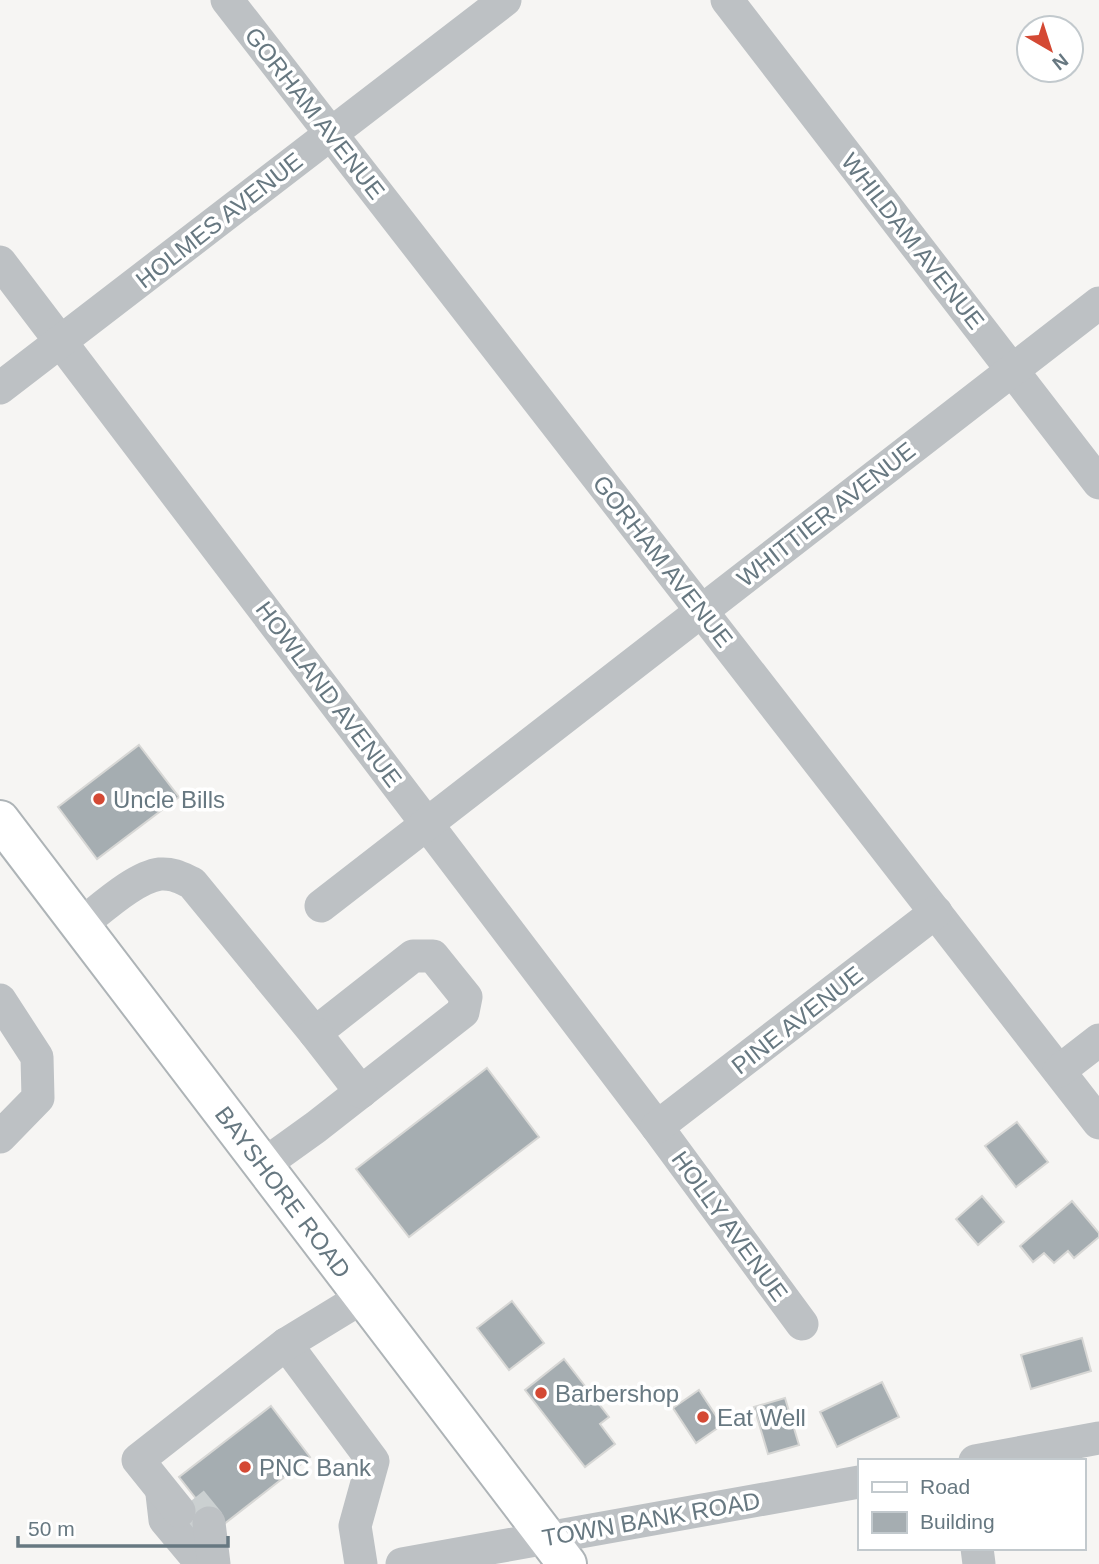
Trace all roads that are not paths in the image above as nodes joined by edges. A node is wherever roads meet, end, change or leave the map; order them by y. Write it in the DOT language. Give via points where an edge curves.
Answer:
graph roads {
  1 [pos="227,0"];
  2 [pos="505,0"];
  3 [pos="727,0"];
  4 [pos="331,134"];
  5 [pos="0,262"];
  6 [pos="1099,303"];
  7 [pos="61,341"];
  8 [pos="1012,370"];
  9 [pos="0,388"];
  10 [pos="1099,483"];
  11 [pos="702,611"];
  12 [pos="0,820"];
  13 [pos="427,824"];
  14 [pos="321,906"];
  15 [pos="936,912"];
  16 [pos="80,925"];
  17 [pos="0,1000"];
  18 [pos="314,1033"];
  19 [pos="1099,1040"];
  20 [pos="1059,1071"];
  21 [pos="361,1092"];
  22 [pos="1099,1123"];
  23 [pos="657,1127"];
  24 [pos="0,1137"];
  25 [pos="263,1165"];
  26 [pos="363,1297"];
  27 [pos="802,1324"];
  28 [pos="286,1344"];
  29 [pos="1099,1438"];
  30 [pos="986,1459"];
  31 [pos="858,1482"];
  32 [pos="196,1530"];
  33 [pos="557,1551"];
  34 [pos="361,1564"];
  35 [pos="402,1564"];
  1 -- 4 [label="street, GORHAM AVENUE"];
  2 -- 4 [label="street, HOLMES AVENUE"];
  3 -- 8 [label="street, WHILDAM AVENUE"];
  4 -- 7 [label="street, HOLMES AVENUE"];
  4 -- 11 [label="street, GORHAM AVENUE"];
  5 -- 7 [label="street, HOWLAND AVENUE"];
  6 -- 8 [label="street, WHITTIER AVENUE"];
  7 -- 9 [label="street, HOLMES AVENUE"];
  7 -- 13 [label="street, HOWLAND AVENUE"];
  8 -- 10 [label="street, WHILDAM AVENUE"];
  8 -- 11 [label="street, WHITTIER AVENUE"];
  11 -- 13 [label="street, WHITTIER AVENUE"];
  11 -- 15 [label="street, GORHAM AVENUE"];
  12 -- 16 [label="main road, BAYSHORE ROAD"];
  13 -- 14 [label="street, WHITTIER AVENUE"];
  13 -- 23 [label="street, HOWLAND AVENUE"];
  15 -- 20 [label="street, GORHAM AVENUE"];
  15 -- 23 [label="street, PINE AVENUE"];
  16 -- 18 [label="street" via="135,884 158,874 175,875 192,883"];
  16 -- 25 [label="main road, BAYSHORE ROAD"];
  17 -- 24 [label="street" via="37,1057 38,1098"];
  18 -- 21 [label="street"];
  18 -- 21 [label="street" via="413,956 433,956 466,997 463,1012"];
  19 -- 20 [label="street"];
  20 -- 22 [label="street, GORHAM AVENUE"];
  21 -- 25 [label="street"];
  23 -- 27 [label="street, HOLLY AVENUE"];
  25 -- 26 [label="main road, BAYSHORE ROAD"];
  26 -- 28 [label="street"];
  26 -- 33 [label="main road, BAYSHORE ROAD"];
  28 -- 32 [label="street" via="138,1460"];
  28 -- 34 [label="street" via="373,1461 355,1526"];
  29 -- 30 [label="street"];
  31 -- 33 [label="street, TOWN BANK ROAD"];
  33 -- 35 [label="street, TOWN BANK ROAD"];
}
